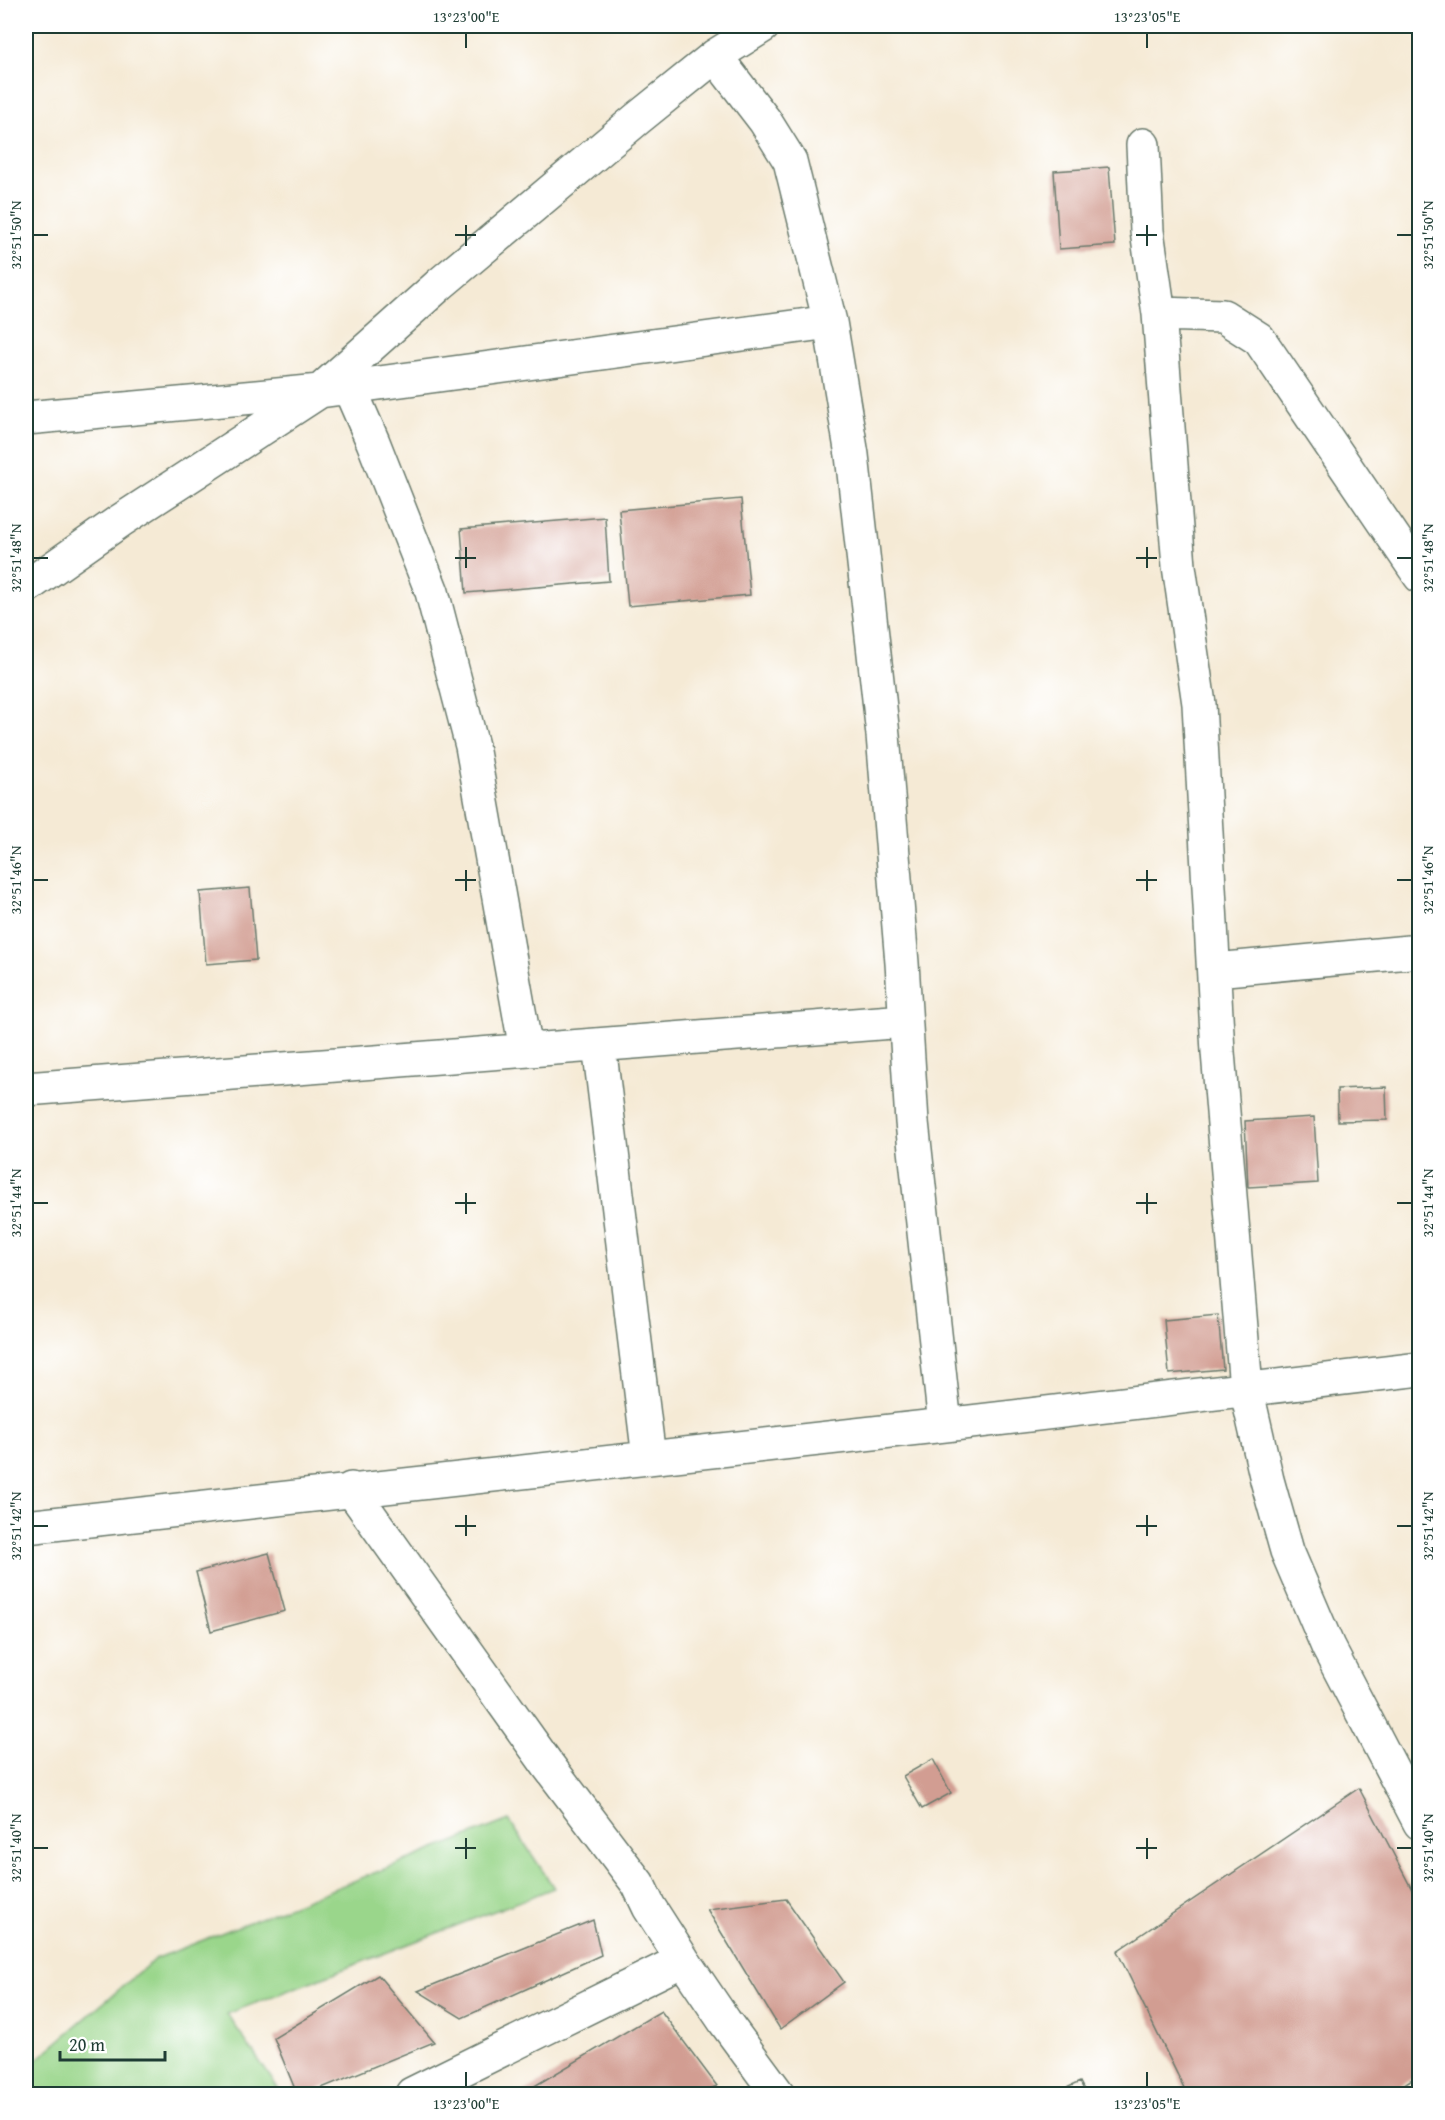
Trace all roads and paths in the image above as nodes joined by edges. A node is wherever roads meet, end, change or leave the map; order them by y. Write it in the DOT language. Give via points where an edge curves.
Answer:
graph roads {
  1 [pos="763,26"];
  2 [pos="715,56"];
  3 [pos="1143,145"];
  4 [pos="1159,314"];
  5 [pos="830,322"];
  6 [pos="334,389"];
  7 [pos="26,418"];
  8 [pos="1419,576"];
  9 [pos="26,587"];
  10 [pos="1419,951"];
  11 [pos="1215,970"];
  12 [pos="905,1021"];
  13 [pos="599,1045"];
  14 [pos="526,1050"];
  15 [pos="26,1089"];
  16 [pos="1419,1369"];
  17 [pos="1246,1388"];
  18 [pos="945,1425"];
  19 [pos="649,1458"];
  20 [pos="351,1490"];
  21 [pos="26,1527"];
  22 [pos="1419,1823"];
  23 [pos="683,1960"];
  24 [pos="412,2094"];
  25 [pos="778,2094"];
  1 -- 2 [label="street"];
  2 -- 5 [label="street" via="790,161"];
  2 -- 6 [label="street" via="440,284"];
  3 -- 4 [label="street" via="1147,231"];
  4 -- 8 [label="street" via="1224,316 1259,339"];
  4 -- 11 [label="street" via="1179,566 1199,704"];
  5 -- 6 [label="street"];
  5 -- 12 [label="street" via="852,455 883,735"];
  6 -- 7 [label="street"];
  6 -- 9 [label="street" via="120,521"];
  6 -- 14 [label="street" via="432,592 472,746"];
  10 -- 11 [label="street"];
  11 -- 17 [label="street" via="1218,1052"];
  12 -- 13 [label="street"];
  12 -- 18 [label="street"];
  13 -- 14 [label="street"];
  13 -- 19 [label="street"];
  14 -- 15 [label="street"];
  16 -- 17 [label="street"];
  17 -- 18 [label="street"];
  17 -- 22 [label="street" via="1287,1551 1328,1647"];
  18 -- 19 [label="street"];
  19 -- 20 [label="street"];
  20 -- 21 [label="street"];
  20 -- 23 [label="street" via="626,1868"];
  23 -- 24 [label="street"];
  23 -- 25 [label="street"];
}
